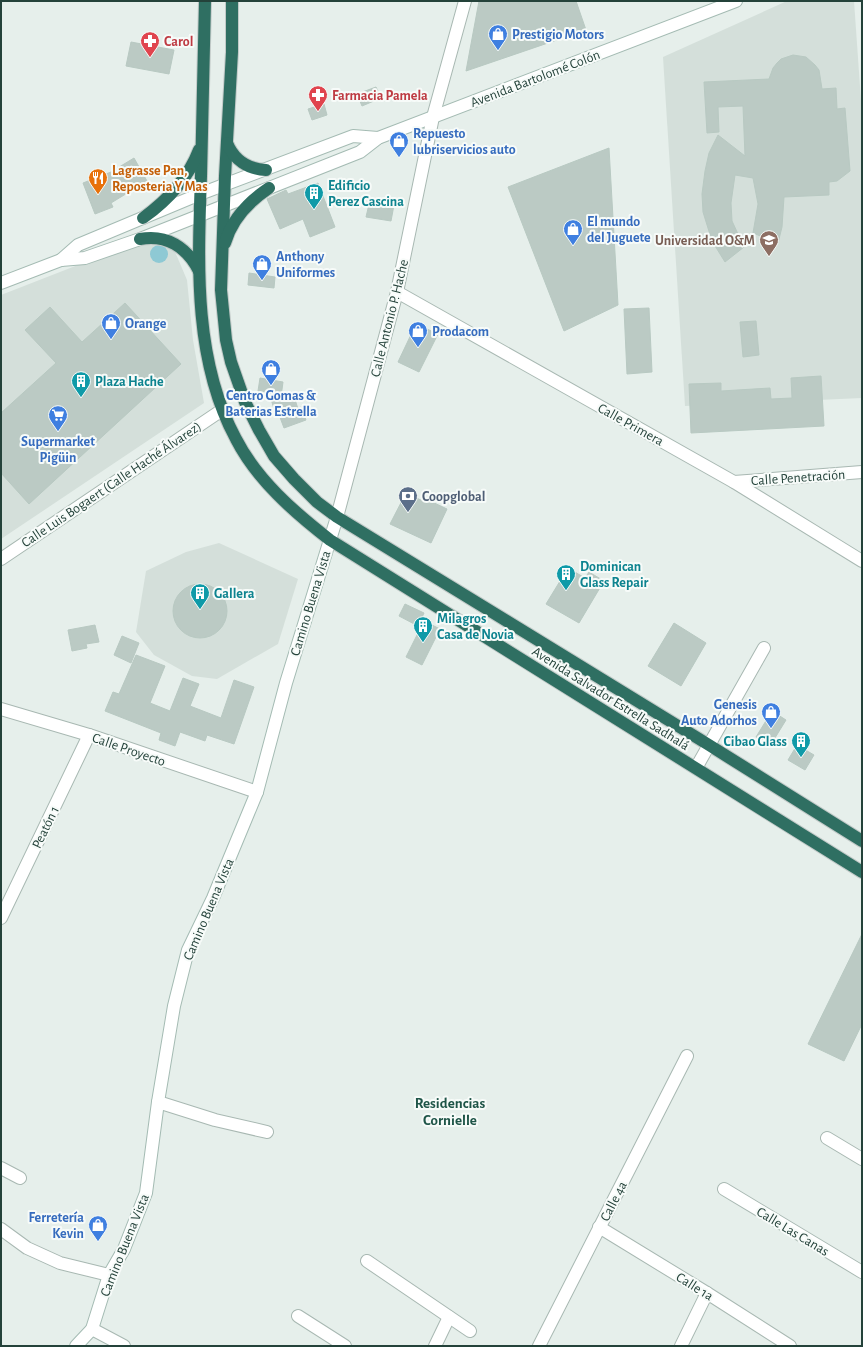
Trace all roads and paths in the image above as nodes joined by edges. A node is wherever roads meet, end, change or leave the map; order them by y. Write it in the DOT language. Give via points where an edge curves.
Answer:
graph roads {
  1 [pos="205,1"];
  2 [pos="232,1"];
  3 [pos="465,1"];
  4 [pos="736,1"];
  5 [pos="433,117"];
  6 [pos="378,138"];
  7 [pos="227,143"];
  8 [pos="201,145"];
  9 [pos="266,170"];
  10 [pos="224,186"];
  11 [pos="269,188"];
  12 [pos="200,194"];
  13 [pos="224,206"];
  14 [pos="200,216"];
  15 [pos="143,218"];
  16 [pos="140,239"];
  17 [pos="61,260"];
  18 [pos="222,260"];
  19 [pos="200,273"];
  20 [pos="1,283"];
  21 [pos="397,292"];
  22 [pos="222,410"];
  23 [pos="862,472"];
  24 [pos="734,482"];
  25 [pos="337,516"];
  26 [pos="330,540"];
  27 [pos="1,559"];
  28 [pos="862,561"];
  29 [pos="764,648"];
  30 [pos="1,709"];
  31 [pos="89,735"];
  32 [pos="709,745"];
  33 [pos="696,768"];
  34 [pos="257,792"];
  35 [pos="862,841"];
  36 [pos="862,872"];
  37 [pos="1,918"];
  38 [pos="687,1056"];
  39 [pos="158,1102"];
  40 [pos="267,1132"];
  41 [pos="827,1138"];
  42 [pos="862,1159"];
  43 [pos="1,1168"];
  44 [pos="20,1178"];
  45 [pos="724,1189"];
  46 [pos="599,1227"];
  47 [pos="1,1229"];
  48 [pos="367,1261"];
  49 [pos="862,1272"];
  50 [pos="109,1275"];
  51 [pos="708,1293"];
  52 [pos="298,1316"];
  53 [pos="449,1317"];
  54 [pos="92,1329"];
  55 [pos="470,1331"];
  56 [pos="76,1346"];
  57 [pos="124,1346"];
  58 [pos="345,1346"];
  59 [pos="435,1346"];
  60 [pos="539,1346"];
  61 [pos="681,1346"];
  62 [pos="790,1346"];
  1 -- 8 [label="highway, Avenida Salvador Estrella Sadhalá"];
  2 -- 7 [label="highway, Avenida Salvador Estrella Sadhalá"];
  3 -- 5 [label="street, Calle Antonio P. Hache"];
  4 -- 5 [label="street, Avenida Bartolomé Colón"];
  5 -- 6 [label="street, Avenida Bartolomé Colón"];
  5 -- 21 [label="street, Calle Antonio P. Hache"];
  6 -- 9 [label="street, Avenida Bartolomé Colón" via="353,136"];
  6 -- 11 [label="street, Avenida Bartolomé Colón" via="360,152"];
  7 -- 9 [label="highway" via="242,163"];
  7 -- 10 [label="highway, Avenida Salvador Estrella Sadhalá"];
  8 -- 12 [label="highway, Avenida Salvador Estrella Sadhalá"];
  8 -- 15 [label="highway" via="192,167 178,186 162,204"];
  9 -- 10 [label="street, Avenida Bartolomé Colón"];
  10 -- 12 [label="street, Avenida Bartolomé Colón"];
  10 -- 13 [label="highway, Avenida Salvador Estrella Sadhalá"];
  11 -- 13 [label="street, Avenida Bartolomé Colón"];
  11 -- 18 [label="highway" via="252,200 237,218 226,240"];
  12 -- 14 [label="highway, Avenida Salvador Estrella Sadhalá"];
  12 -- 15 [label="street, Avenida Bartolomé Colón"];
  13 -- 14 [label="street, Avenida Bartolomé Colón"];
  13 -- 18 [label="highway, Avenida Salvador Estrella Sadhalá"];
  14 -- 16 [label="street, Avenida Bartolomé Colón"];
  14 -- 19 [label="highway, Avenida Salvador Estrella Sadhalá"];
  15 -- 17 [label="street, Avenida Bartolomé Colón" via="78,245"];
  16 -- 17 [label="street, Avenida Bartolomé Colón" via="85,258"];
  16 -- 19 [label="highway" via="165,239 176,244 192,258"];
  17 -- 20 [label="street"];
  18 -- 25 [label="highway, Avenida Salvador Estrella Sadhalá" via="221,290 226,340 245,402 274,456 317,502"];
  19 -- 22 [label="highway, Avenida Salvador Estrella Sadhalá" via="205,345"];
  21 -- 24 [label="street, Calle Primera"];
  21 -- 25 [label="street, Calle Antonio P. Hache"];
  22 -- 26 [label="highway, Avenida Salvador Estrella Sadhalá" via="236,440 254,467 306,522"];
  22 -- 27 [label="street, Calle Luis Bogaert (Calle Haché Álvarez)"];
  23 -- 24 [label="street, Calle Penetración"];
  24 -- 28 [label="street, Calle Primera"];
  25 -- 26 [label="street, Calle Antonio P. Hache"];
  25 -- 32 [label="highway, Avenida Salvador Estrella Sadhalá"];
  26 -- 33 [label="highway, Avenida Salvador Estrella Sadhalá"];
  26 -- 34 [label="street, Camino Buena Vista" via="286,683"];
  29 -- 32 [label="street"];
  30 -- 31 [label="street, Calle Proyecto"];
  31 -- 34 [label="street, Calle Proyecto"];
  31 -- 37 [label="street, Peatón 1"];
  32 -- 33 [label="street"];
  32 -- 35 [label="highway, Avenida Salvador Estrella Sadhalá"];
  33 -- 36 [label="highway, Avenida Salvador Estrella Sadhalá"];
  34 -- 39 [label="street, Camino Buena Vista" via="213,898 188,950 174,1006"];
  38 -- 46 [label="street, Calle 4a"];
  39 -- 40 [label="street" via="215,1120"];
  39 -- 50 [label="street, Camino Buena Vista" via="146,1193 124,1249"];
  41 -- 42 [label="street"];
  43 -- 44 [label="street"];
  45 -- 49 [label="street, Calle Las Canas"];
  46 -- 51 [label="street, Calle 1a"];
  46 -- 60 [label="street, Calle 4a"];
  47 -- 50 [label="street" via="27,1248 60,1263"];
  48 -- 53 [label="street"];
  50 -- 54 [label="street, Camino Buena Vista"];
  51 -- 61 [label="street"];
  51 -- 62 [label="street, Calle 1a"];
  52 -- 58 [label="street"];
  53 -- 55 [label="street"];
  53 -- 59 [label="street"];
  54 -- 56 [label="street, Camino Buena Vista"];
  54 -- 57 [label="street"];
}
